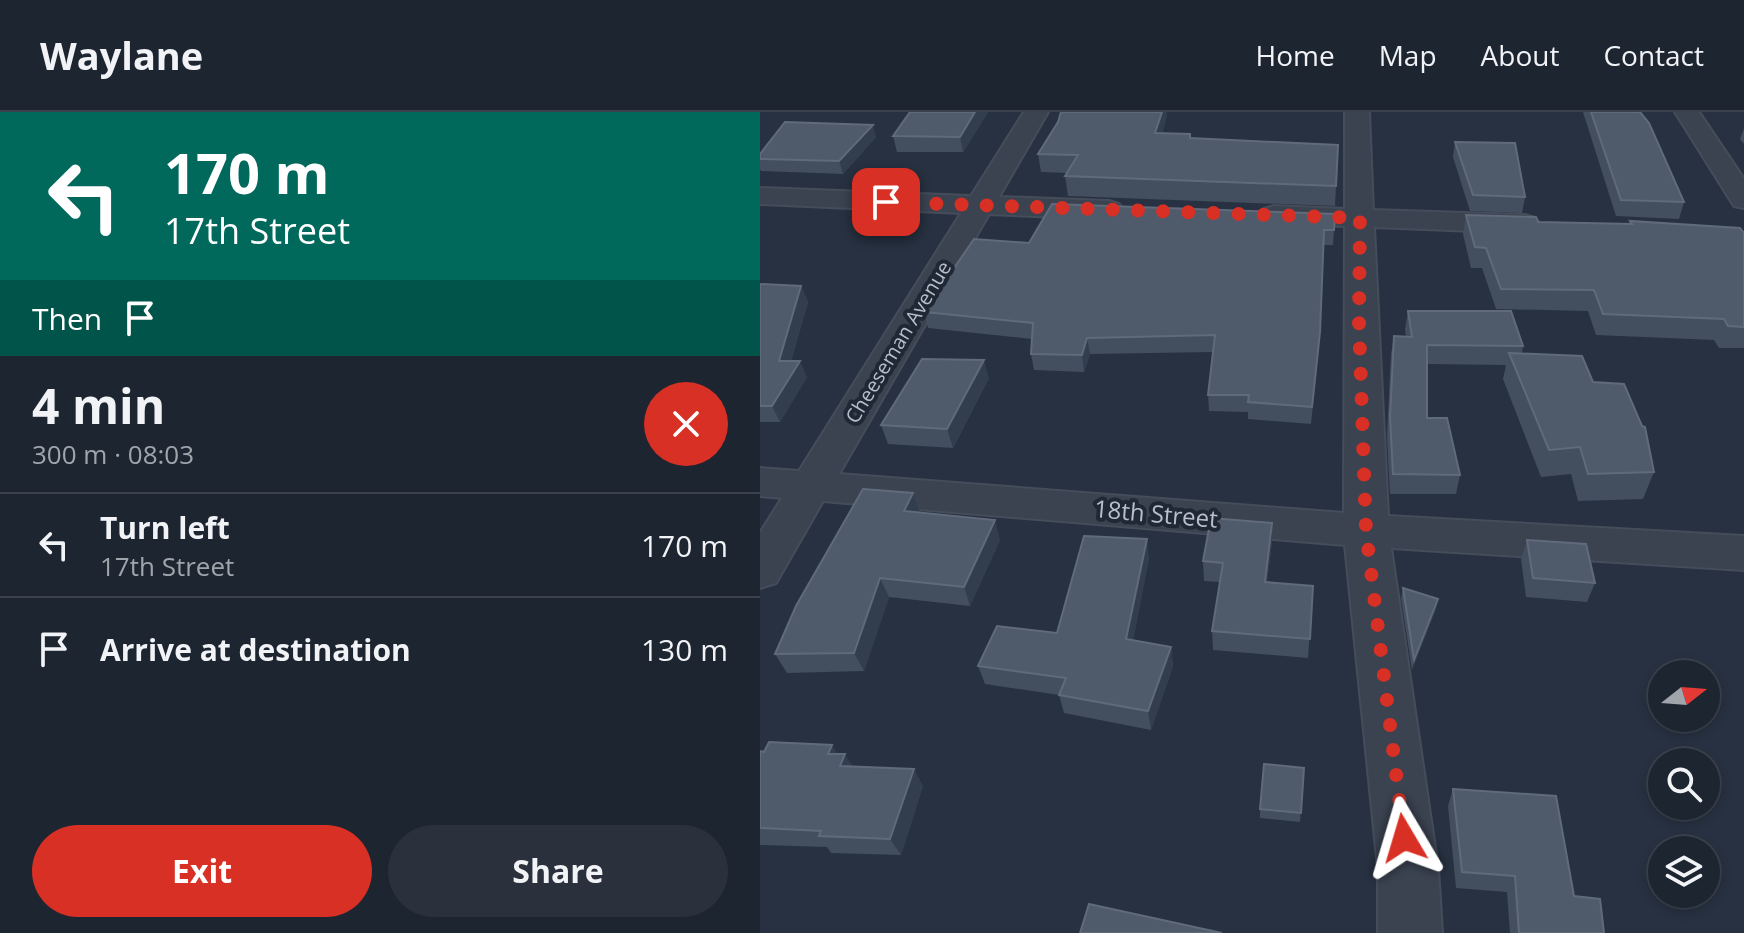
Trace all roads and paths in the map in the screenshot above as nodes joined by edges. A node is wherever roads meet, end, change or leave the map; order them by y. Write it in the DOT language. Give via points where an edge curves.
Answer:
graph roads {
  1 [pos="1036,112"];
  2 [pos="1357,112"];
  3 [pos="1687,112"];
  4 [pos="760,196"];
  5 [pos="1744,200"];
  6 [pos="980,206"];
  7 [pos="1138,211"];
  8 [pos="1249,215"];
  9 [pos="1360,218"];
  10 [pos="1560,226"];
  11 [pos="760,482"];
  12 [pos="811,484"];
  13 [pos="1366,531"];
  14 [pos="1744,553"];
  15 [pos="760,571"];
  16 [pos="1410,933"];
  1 -- 6 [label="street, Cheeseman Avenue"];
  2 -- 9 [label="street"];
  3 -- 5 [label="street"];
  4 -- 6 [label="street"];
  6 -- 7 [label="street"];
  6 -- 12 [label="street, Cheeseman Avenue"];
  8 -- 9 [label="street"];
  9 -- 10 [label="street"];
  9 -- 13 [label="street"];
  11 -- 12 [label="street, 18th Street"];
  12 -- 13 [label="street, 18th Street"];
  12 -- 15 [label="street, Cheeseman Avenue"];
  13 -- 14 [label="street, 18th Street"];
  13 -- 16 [label="street" via="1408,868"];
}
